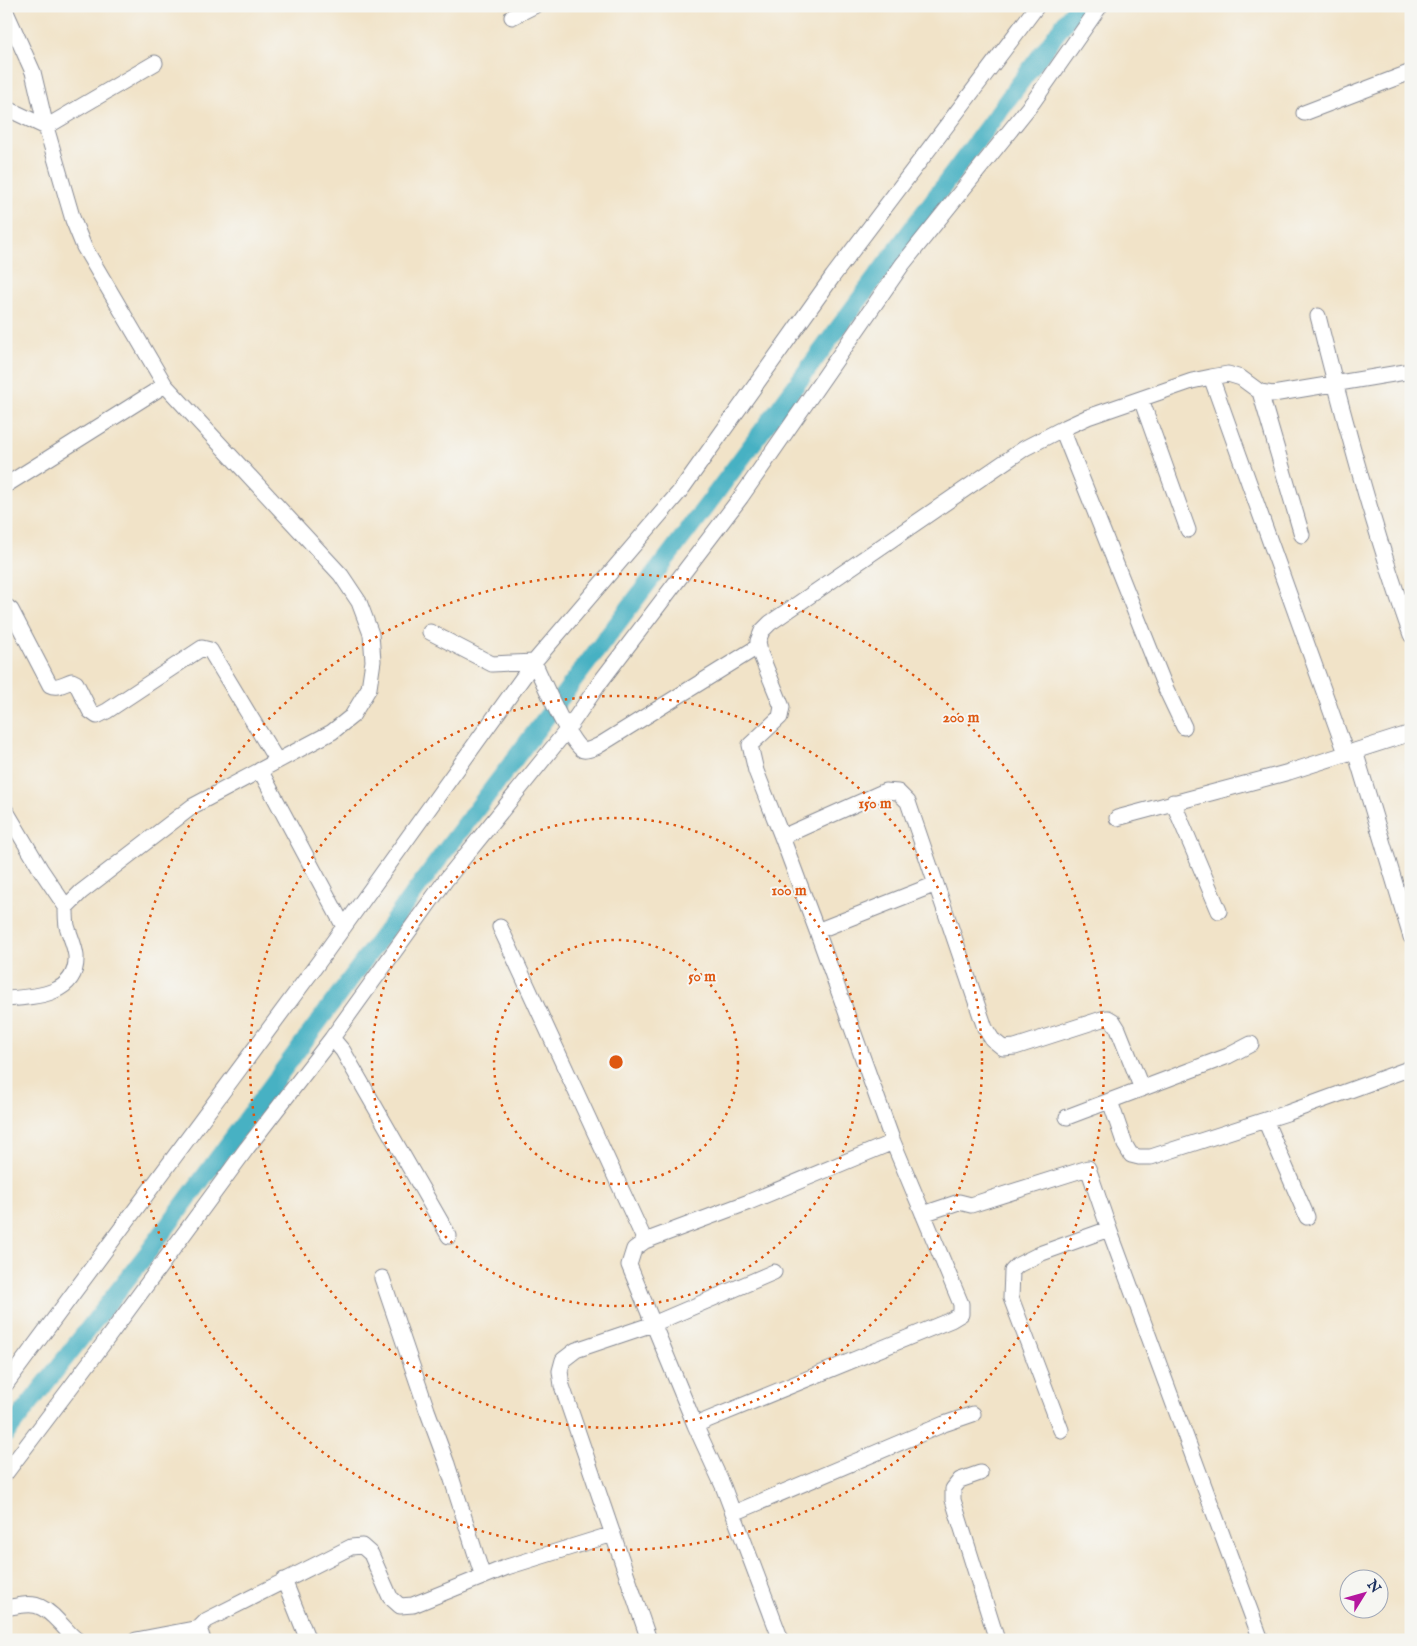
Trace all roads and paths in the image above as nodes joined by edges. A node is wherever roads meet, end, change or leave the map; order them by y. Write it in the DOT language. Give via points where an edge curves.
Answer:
graph roads {
  1 [pos="534,6"];
  2 [pos="1037,6"];
  3 [pos="1100,6"];
  4 [pos="6,12"];
  5 [pos="512,17"];
  6 [pos="155,63"];
  7 [pos="1411,72"];
  8 [pos="6,108"];
  9 [pos="1304,113"];
  10 [pos="46,127"];
  11 [pos="1318,316"];
  12 [pos="1411,371"];
  13 [pos="1211,377"];
  14 [pos="164,385"];
  15 [pos="1335,385"];
  16 [pos="1260,392"];
  17 [pos="1141,399"];
  18 [pos="1062,429"];
  19 [pos="6,485"];
  20 [pos="1188,530"];
  21 [pos="1302,535"];
  22 [pos="6,606"];
  23 [pos="430,632"];
  24 [pos="1411,635"];
  25 [pos="759,646"];
  26 [pos="537,668"];
  27 [pos="1184,727"];
  28 [pos="567,730"];
  29 [pos="1411,733"];
  30 [pos="1351,752"];
  31 [pos="277,761"];
  32 [pos="260,770"];
  33 [pos="1174,802"];
  34 [pos="6,811"];
  35 [pos="1117,818"];
  36 [pos="782,837"];
  37 [pos="936,884"];
  38 [pos="66,907"];
  39 [pos="1219,911"];
  40 [pos="344,927"];
  41 [pos="500,927"];
  42 [pos="817,931"];
  43 [pos="1411,937"];
  44 [pos="6,999"];
  45 [pos="332,1038"];
  46 [pos="1251,1044"];
  47 [pos="1411,1068"];
  48 [pos="1142,1089"];
  49 [pos="1110,1101"];
  50 [pos="1067,1117"];
  51 [pos="1265,1120"];
  52 [pos="893,1142"];
  53 [pos="923,1214"];
  54 [pos="1306,1217"];
  55 [pos="1109,1229"];
  56 [pos="449,1236"];
  57 [pos="645,1241"];
  58 [pos="774,1272"];
  59 [pos="382,1278"];
  60 [pos="654,1324"];
  61 [pos="7,1381"];
  62 [pos="973,1414"];
  63 [pos="695,1425"];
  64 [pos="1061,1430"];
  65 [pos="6,1473"];
  66 [pos="980,1473"];
  67 [pos="734,1513"];
  68 [pos="613,1534"];
  69 [pos="483,1577"];
  70 [pos="284,1580"];
  71 [pos="6,1608"];
  72 [pos="201,1634"];
  73 [pos="78,1640"];
  74 [pos="136,1640"];
  75 [pos="308,1640"];
  76 [pos="649,1640"];
  77 [pos="781,1640"];
  78 [pos="997,1640"];
  79 [pos="1261,1640"];
  1 -- 5 [label="street"];
  2 -- 26 [label="street" via="833,276 681,490"];
  3 -- 28 [label="street" via="1033,102 902,264 742,497 600,681"];
  4 -- 10 [label="street" via="33,72"];
  6 -- 10 [label="street"];
  7 -- 9 [label="street"];
  8 -- 10 [label="street"];
  10 -- 14 [label="street" via="72,220 84,247"];
  11 -- 15 [label="street"];
  12 -- 15 [label="street"];
  13 -- 16 [label="street" via="1228,374 1241,378"];
  13 -- 17 [label="street"];
  13 -- 30 [label="street"];
  14 -- 19 [label="street"];
  14 -- 31 [label="street" via="341,576 359,602 371,634 374,661 369,688 352,716 332,732"];
  15 -- 16 [label="street" via="1274,394"];
  15 -- 24 [label="street" via="1393,585"];
  16 -- 21 [label="street"];
  17 -- 18 [label="street"];
  17 -- 20 [label="street"];
  18 -- 25 [label="street" via="1025,448 770,623 762,630"];
  18 -- 27 [label="street"];
  22 -- 31 [label="street" via="50,685 76,683 90,711 96,716 202,648 210,650"];
  23 -- 26 [label="street" via="492,664"];
  25 -- 28 [label="street" via="589,750 578,746"];
  25 -- 36 [label="street" via="782,707 780,717 750,745 756,771"];
  26 -- 28 [label="street"];
  26 -- 40 [label="street"];
  28 -- 45 [label="street" via="445,881"];
  29 -- 30 [label="street"];
  30 -- 33 [label="street"];
  30 -- 43 [label="street"];
  31 -- 32 [label="street"];
  32 -- 38 [label="street" via="193,806"];
  32 -- 40 [label="street"];
  33 -- 35 [label="street"];
  33 -- 39 [label="street"];
  34 -- 38 [label="street"];
  36 -- 37 [label="street" via="885,791 898,792 908,802"];
  36 -- 42 [label="street"];
  37 -- 42 [label="street"];
  37 -- 48 [label="street" via="985,1028 992,1039 1003,1048 1015,1047 1108,1018 1118,1029"];
  38 -- 44 [label="street" via="66,924 76,955 75,972 62,987 44,995"];
  40 -- 61 [label="street"];
  41 -- 57 [label="street"];
  42 -- 52 [label="street"];
  45 -- 56 [label="street" via="343,1051"];
  45 -- 65 [label="street"];
  46 -- 48 [label="street"];
  47 -- 51 [label="street"];
  48 -- 49 [label="street"];
  49 -- 50 [label="street"];
  49 -- 51 [label="street" via="1125,1145 1131,1155 1139,1157 1151,1157"];
  51 -- 54 [label="street"];
  52 -- 53 [label="street"];
  52 -- 57 [label="street"];
  53 -- 55 [label="street" via="959,1202 971,1205 1088,1168"];
  53 -- 63 [label="street" via="961,1304 961,1314"];
  55 -- 64 [label="street" via="1042,1253 1012,1271 1011,1298"];
  55 -- 79 [label="street"];
  57 -- 60 [label="street" via="634,1249 629,1265"];
  58 -- 60 [label="street"];
  59 -- 69 [label="street"];
  60 -- 63 [label="street"];
  60 -- 68 [label="street" via="576,1350 563,1360 560,1371 562,1386"];
  62 -- 67 [label="street"];
  63 -- 67 [label="street"];
  66 -- 78 [label="street" via="960,1480 953,1489 953,1500"];
  67 -- 77 [label="street"];
  68 -- 69 [label="street"];
  68 -- 76 [label="street"];
  69 -- 70 [label="street" via="412,1605 400,1606 390,1597 371,1554 362,1546 351,1547"];
  70 -- 72 [label="street" via="207,1620"];
  70 -- 75 [label="street"];
  71 -- 73 [label="street" via="34,1604 49,1611"];
  72 -- 74 [label="street"];
}
